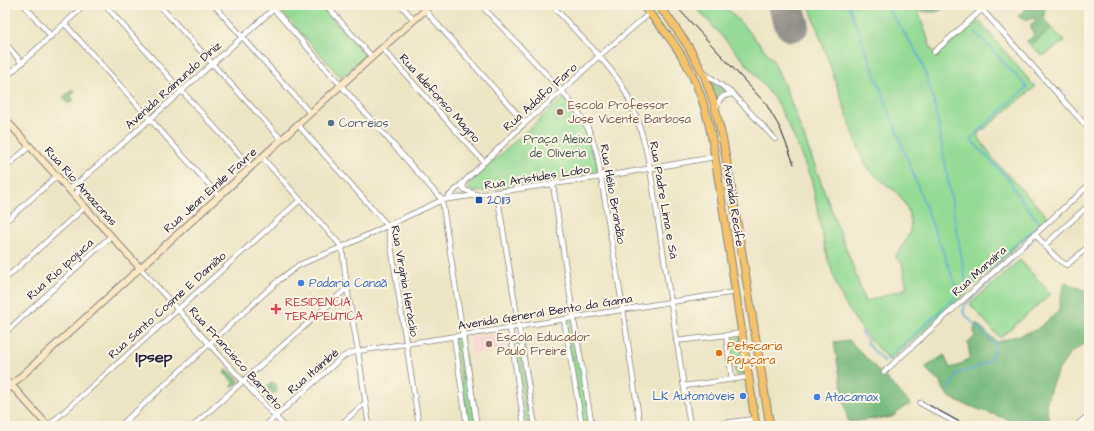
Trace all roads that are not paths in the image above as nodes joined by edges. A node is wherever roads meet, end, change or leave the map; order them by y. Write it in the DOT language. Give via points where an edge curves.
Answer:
graph roads {
  1 [pos="24,5"];
  2 [pos="85,5"];
  3 [pos="105,5"];
  4 [pos="159,5"];
  5 [pos="214,5"];
  6 [pos="270,5"];
  7 [pos="278,5"];
  8 [pos="326,5"];
  9 [pos="401,5"];
  10 [pos="430,5"];
  11 [pos="481,5"];
  12 [pos="552,5"];
  13 [pos="642,5"];
  14 [pos="657,5"];
  15 [pos="978,5"];
  16 [pos="987,5"];
  17 [pos="274,9"];
  18 [pos="425,10"];
  19 [pos="982,10"];
  20 [pos="650,14"];
  21 [pos="414,20"];
  22 [pos="65,24"];
  23 [pos="51,36"];
  24 [pos="243,37"];
  25 [pos="5,43"];
  26 [pos="382,48"];
  27 [pos="934,52"];
  28 [pos="599,56"];
  29 [pos="372,57"];
  30 [pos="22,63"];
  31 [pos="213,63"];
  32 [pos="701,70"];
  33 [pos="5,78"];
  34 [pos="341,85"];
  35 [pos="182,91"];
  36 [pos="562,92"];
  37 [pos="733,94"];
  38 [pos="716,110"];
  39 [pos="310,113"];
  40 [pos="5,119"];
  41 [pos="151,119"];
  42 [pos="525,123"];
  43 [pos="298,124"];
  44 [pos="1089,129"];
  45 [pos="281,139"];
  46 [pos="775,139"];
  47 [pos="30,146"];
  48 [pos="262,157"];
  49 [pos="715,157"];
  50 [pos="484,162"];
  51 [pos="251,167"];
  52 [pos="5,168"];
  53 [pos="650,168"];
  54 [pos="57,176"];
  55 [pos="602,177"];
  56 [pos="82,180"];
  57 [pos="465,181"];
  58 [pos="553,185"];
  59 [pos="1089,185"];
  60 [pos="69,189"];
  61 [pos="497,193"];
  62 [pos="479,195"];
  63 [pos="219,196"];
  64 [pos="76,198"];
  65 [pos="300,200"];
  66 [pos="444,200"];
  67 [pos="1089,205"];
  68 [pos="85,207"];
  69 [pos="5,222"];
  70 [pos="388,226"];
  71 [pos="1035,234"];
  72 [pos="111,236"];
  73 [pos="1045,245"];
  74 [pos="1089,246"];
  75 [pos="342,247"];
  76 [pos="140,268"];
  77 [pos="5,278"];
  78 [pos="347,288"];
  79 [pos="736,292"];
  80 [pos="670,302"];
  81 [pos="177,309"];
  82 [pos="623,310"];
  83 [pos="573,318"];
  84 [pos="564,320"];
  85 [pos="519,327"];
  86 [pos="510,328"];
  87 [pos="5,333"];
  88 [pos="743,333"];
  89 [pos="464,335"];
  90 [pos="726,335"];
  91 [pos="454,337"];
  92 [pos="676,341"];
  93 [pos="406,344"];
  94 [pos="209,345"];
  95 [pos="358,351"];
  96 [pos="884,372"];
  97 [pos="749,377"];
  98 [pos="5,379"];
  99 [pos="732,379"];
  100 [pos="242,381"];
  101 [pos="12,386"];
  102 [pos="684,386"];
  103 [pos="5,391"];
  104 [pos="365,403"];
  105 [pos="920,403"];
  106 [pos="1089,415"];
  107 [pos="276,417"];
  108 [pos="756,422"];
  109 [pos="48,426"];
  110 [pos="120,426"];
  111 [pos="193,426"];
  112 [pos="265,426"];
  113 [pos="284,426"];
  114 [pos="339,426"];
  115 [pos="369,426"];
  116 [pos="419,426"];
  117 [pos="467,426"];
  118 [pos="477,426"];
  119 [pos="524,426"];
  120 [pos="535,426"];
  121 [pos="582,426"];
  122 [pos="592,426"];
  123 [pos="640,426"];
  124 [pos="690,426"];
  125 [pos="700,426"];
  126 [pos="770,426"];
  127 [pos="962,426"];
  128 [pos="1076,426"];
  1 -- 23 [label="street"];
  2 -- 22 [label="street"];
  3 -- 35 [label="street"];
  4 -- 31 [label="street"];
  5 -- 24 [label="street"];
  6 -- 17 [label="street"];
  7 -- 17 [label="street, Avenida Raimundo Diniz"];
  8 -- 29 [label="street"];
  9 -- 21 [label="street"];
  10 -- 18 [label="main road, Rua Jean Emile Favre"];
  11 -- 36 [label="street, Rua Hélio Brandão"];
  12 -- 28 [label="street, Rua Padre Lima e Sá"];
  13 -- 20 [label="main road, Avenida Recife"];
  14 -- 32 [label="main road, Avenida Recife" via="678,31"];
  15 -- 19 [label="street"];
  16 -- 19 [label="street"];
  17 -- 24 [label="street, Avenida Raimundo Diniz"];
  17 -- 34 [label="street"];
  18 -- 21 [label="main road, Rua Jean Emile Favre"];
  18 -- 42 [label="street"];
  19 -- 27 [label="street"];
  19 -- 44 [label="street"];
  20 -- 28 [label="street, Rua Adolfo Faro"];
  20 -- 49 [label="main road, Avenida Recife" via="671,39 693,76 704,105"];
  21 -- 26 [label="main road, Rua Jean Emile Favre"];
  22 -- 23 [label="street"];
  22 -- 41 [label="street"];
  23 -- 30 [label="street"];
  24 -- 31 [label="street, Avenida Raimundo Diniz"];
  24 -- 39 [label="street"];
  25 -- 30 [label="street"];
  26 -- 29 [label="main road, Rua Jean Emile Favre"];
  26 -- 50 [label="street, Rua Ildefonso Magno"];
  28 -- 36 [label="street, Rua Adolfo Faro"];
  28 -- 53 [label="street, Rua Padre Lima e Sá" via="624,89 643,136"];
  29 -- 34 [label="main road, Rua Jean Emile Favre"];
  30 -- 33 [label="street"];
  31 -- 35 [label="street, Avenida Raimundo Diniz"];
  31 -- 45 [label="street"];
  32 -- 37 [label="street"];
  32 -- 38 [label="main road, Avenida Recife"];
  34 -- 39 [label="main road, Rua Jean Emile Favre"];
  34 -- 66 [label="street"];
  35 -- 41 [label="street, Avenida Raimundo Diniz"];
  35 -- 51 [label="street"];
  36 -- 42 [label="street, Rua Adolfo Faro"];
  36 -- 55 [label="street, Rua Hélio Brandão" via="589,130"];
  37 -- 38 [label="street" via="720,98"];
  37 -- 46 [label="street"];
  38 -- 126 [label="main road, Avenida Recife" via="732,191"];
  39 -- 43 [label="main road, Rua Jean Emile Favre"];
  40 -- 47 [label="main road, Rua Rio Amazonas"];
  41 -- 56 [label="street, Avenida Raimundo Diniz"];
  41 -- 63 [label="street"];
  42 -- 50 [label="street, Rua Adolfo Faro"];
  43 -- 45 [label="main road, Rua Jean Emile Favre"];
  43 -- 70 [label="street, Rua Virgínia Heráclio"];
  45 -- 48 [label="main road, Rua Jean Emile Favre"];
  47 -- 52 [label="street"];
  47 -- 54 [label="main road, Rua Rio Amazonas"];
  48 -- 51 [label="main road, Rua Jean Emile Favre"];
  48 -- 65 [label="street"];
  49 -- 53 [label="street, Rua Aristides Lobo"];
  49 -- 79 [label="main road, Avenida Recife"];
  50 -- 57 [label="street, Rua Adolfo Faro"];
  51 -- 63 [label="main road, Rua Jean Emile Favre"];
  53 -- 55 [label="street, Rua Aristides Lobo"];
  53 -- 80 [label="street, Rua Padre Lima e Sá"];
  54 -- 60 [label="main road, Rua Rio Amazonas"];
  54 -- 69 [label="street"];
  55 -- 58 [label="street, Rua Aristides Lobo"];
  55 -- 82 [label="street, Rua Hélio Brandão"];
  56 -- 60 [label="street, Avenida Raimundo Diniz"];
  56 -- 64 [label="street"];
  57 -- 62 [label="street, Rua Aristides Lobo" via="465,190"];
  57 -- 66 [label="street, Rua Adolfo Faro"];
  58 -- 61 [label="street, Rua Aristides Lobo"];
  58 -- 83 [label="street"];
  59 -- 71 [label="street, Rua Manaíra"];
  60 -- 64 [label="main road, Rua Rio Amazonas"];
  61 -- 62 [label="street, Rua Aristides Lobo"];
  61 -- 85 [label="street"];
  62 -- 66 [label="street, Rua Aristides Lobo"];
  63 -- 76 [label="main road, Rua Jean Emile Favre"];
  64 -- 68 [label="main road, Rua Rio Amazonas"];
  65 -- 75 [label="street"];
  65 -- 81 [label="street, Rua Santo Cosme E Damião"];
  66 -- 70 [label="street"];
  66 -- 89 [label="street"];
  67 -- 73 [label="street"];
  68 -- 72 [label="main road, Rua Rio Amazonas"];
  68 -- 77 [label="street"];
  70 -- 75 [label="street"];
  70 -- 93 [label="street, Rua Virgínia Heráclio"];
  71 -- 73 [label="street"];
  71 -- 96 [label="street, Rua Manaíra"];
  72 -- 76 [label="main road, Rua Rio Amazonas"];
  72 -- 87 [label="street, Rua Rio Ipojuca"];
  73 -- 74 [label="street" via="1056,258 1066,264"];
  75 -- 78 [label="street"];
  75 -- 94 [label="street" via="288,272"];
  76 -- 81 [label="street, Rua Francisco Barreto"];
  76 -- 101 [label="main road, Rua Jean Emile Favre"];
  78 -- 95 [label="street"];
  78 -- 100 [label="street"];
  79 -- 80 [label="street, Avenida General Bento da Gama"];
  79 -- 88 [label="main road, Avenida Recife"];
  80 -- 82 [label="street, Avenida General Bento da Gama"];
  80 -- 92 [label="street, Rua Padre Lima e Sá"];
  81 -- 94 [label="street, Rua Francisco Barreto"];
  81 -- 109 [label="street, Rua Santo Cosme E Damião"];
  82 -- 83 [label="street, Avenida General Bento da Gama"];
  82 -- 123 [label="street, Rua Hélio Brandão"];
  83 -- 84 [label="street, Avenida General Bento da Gama"];
  83 -- 122 [label="street"];
  84 -- 85 [label="street, Avenida General Bento da Gama"];
  84 -- 121 [label="street"];
  85 -- 86 [label="street, Avenida General Bento da Gama"];
  85 -- 120 [label="street"];
  86 -- 89 [label="street, Avenida General Bento da Gama"];
  86 -- 119 [label="street"];
  88 -- 90 [label="street"];
  88 -- 97 [label="main road, Avenida Recife"];
  89 -- 91 [label="street, Avenida General Bento da Gama"];
  89 -- 118 [label="street"];
  90 -- 92 [label="street"];
  90 -- 99 [label="street"];
  91 -- 93 [label="street, Avenida General Bento da Gama"];
  91 -- 117 [label="street"];
  92 -- 102 [label="street, Rua Padre Lima e Sá"];
  93 -- 95 [label="street, Avenida General Bento da Gama"];
  93 -- 116 [label="street, Rua Virgínia Heráclio"];
  94 -- 100 [label="street, Rua Francisco Barreto"];
  94 -- 110 [label="street"];
  95 -- 104 [label="street"];
  95 -- 107 [label="street, Rua Itaimbé" via="341,358"];
  97 -- 99 [label="street"];
  97 -- 108 [label="main road, Avenida Recife"];
  98 -- 101 [label="street"];
  99 -- 102 [label="street"];
  100 -- 107 [label="street, Rua Francisco Barreto"];
  100 -- 111 [label="street"];
  101 -- 103 [label="main road, Rua Jean Emile Favre"];
  101 -- 109 [label="main road"];
  102 -- 124 [label="street, Rua Padre Lima e Sá"];
  104 -- 114 [label="street"];
  104 -- 115 [label="street"];
  105 -- 127 [label="street"];
  106 -- 128 [label="street"];
  107 -- 112 [label="street, Rua Itaimbé"];
  107 -- 113 [label="street, Rua Francisco Barreto"];
  108 -- 125 [label="street"];
}
